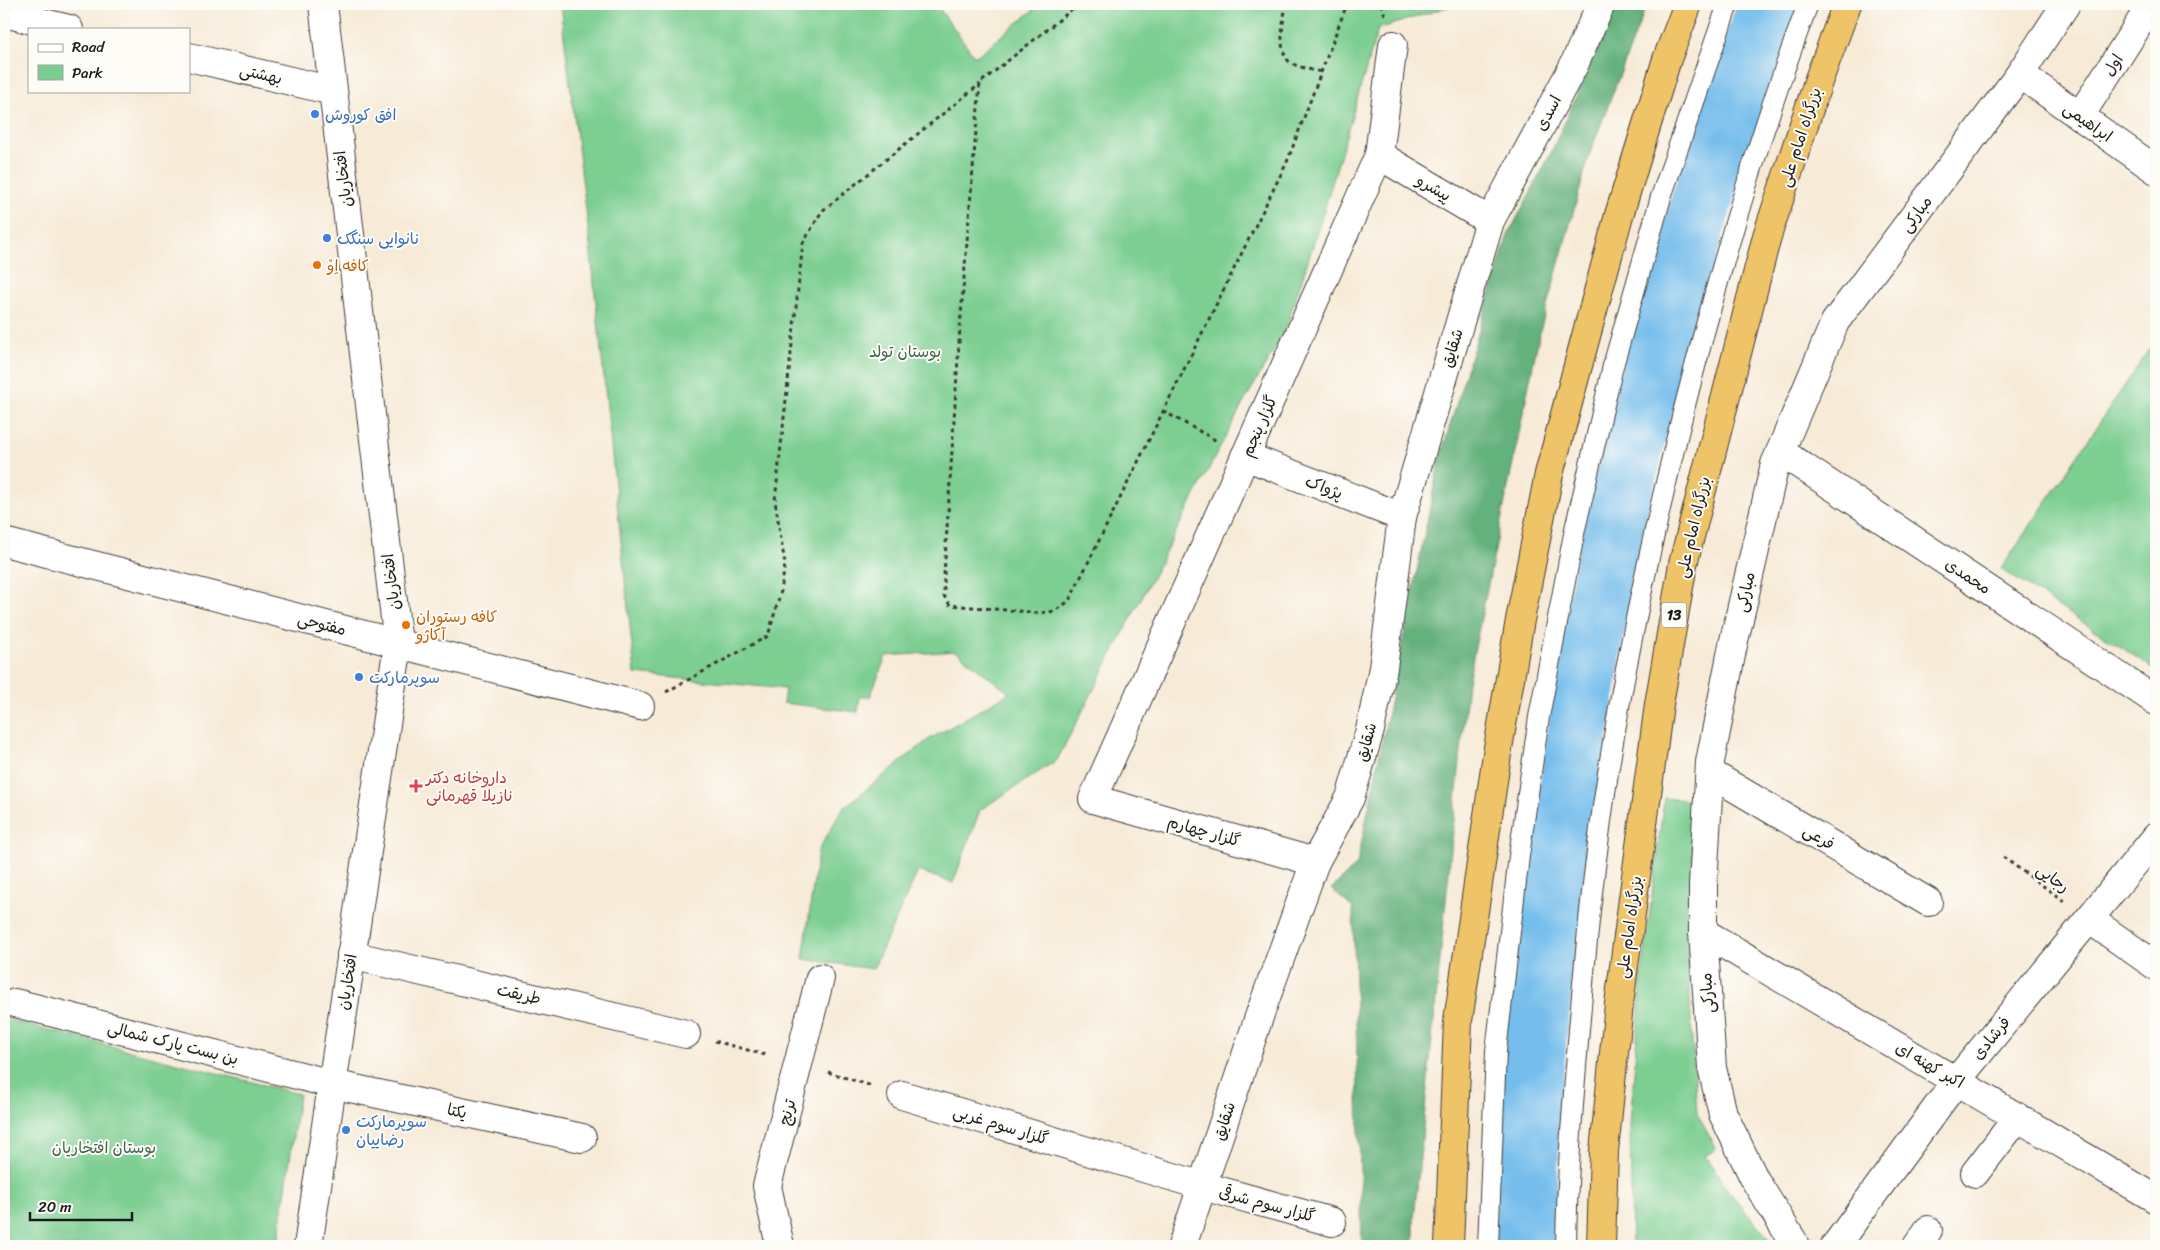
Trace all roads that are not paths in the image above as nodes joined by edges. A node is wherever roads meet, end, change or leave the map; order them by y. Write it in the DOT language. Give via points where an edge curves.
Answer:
graph roads {
  1 [pos="323,4"];
  2 [pos="1601,4"];
  3 [pos="1688,4"];
  4 [pos="1728,4"];
  5 [pos="1808,4"];
  6 [pos="1846,4"];
  7 [pos="2066,4"];
  8 [pos="4,13"];
  9 [pos="2146,13"];
  10 [pos="65,28"];
  11 [pos="1393,45"];
  12 [pos="190,57"];
  13 [pos="2020,74"];
  14 [pos="333,91"];
  15 [pos="2080,116"];
  16 [pos="1379,156"];
  17 [pos="2156,170"];
  18 [pos="1490,221"];
  19 [pos="1781,452"];
  20 [pos="1245,456"];
  21 [pos="1402,517"];
  22 [pos="4,542"];
  23 [pos="398,644"];
  24 [pos="2156,701"];
  25 [pos="640,706"];
  26 [pos="1710,773"];
  27 [pos="1093,799"];
  28 [pos="2156,837"];
  29 [pos="1315,862"];
  30 [pos="1928,902"];
  31 [pos="2089,919"];
  32 [pos="1703,932"];
  33 [pos="352,954"];
  34 [pos="2156,966"];
  35 [pos="820,978"];
  36 [pos="15,1003"];
  37 [pos="686,1034"];
  38 [pos="1957,1080"];
  39 [pos="332,1084"];
  40 [pos="902,1095"];
  41 [pos="2018,1116"];
  42 [pos="582,1138"];
  43 [pos="1604,1151"];
  44 [pos="1975,1173"];
  45 [pos="1203,1186"];
  46 [pos="2156,1199"];
  47 [pos="1332,1222"];
  48 [pos="308,1246"];
  49 [pos="780,1246"];
  50 [pos="1182,1246"];
  51 [pos="1449,1246"];
  52 [pos="1488,1246"];
  53 [pos="1566,1246"];
  54 [pos="1601,1246"];
  55 [pos="1615,1246"];
  56 [pos="1796,1246"];
  57 [pos="1835,1246"];
  1 -- 14 [label="street, افتخاریان"];
  2 -- 18 [label="street, اسدی" via="1574,64"];
  3 -- 51 [label="highway" via="1661,77 1619,215 1549,474 1520,620 1458,1021"];
  4 -- 52 [label="lane" via="1661,197 1613,366 1575,529 1538,717 1496,1051"];
  5 -- 53 [label="lane" via="1731,237 1701,342 1650,553 1632,644 1595,868 1571,1130"];
  6 -- 43 [label="highway, بزرگراه امام علی / 13" via="1767,236 1682,564 1659,704 1620,994"];
  7 -- 13 [label="street, مبارکی"];
  8 -- 10 [label="street"];
  9 -- 15 [label="street, اول"];
  11 -- 16 [label="street, گلزار پنجم"];
  12 -- 14 [label="street, بهشتی"];
  13 -- 15 [label="street, ابراهیمی"];
  13 -- 19 [label="street, مبارکی" via="1835,322"];
  14 -- 23 [label="street, افتخاریان"];
  15 -- 17 [label="street, ابراهیمی"];
  16 -- 18 [label="street, پیشرو"];
  16 -- 20 [label="street, گلزار پنجم"];
  18 -- 21 [label="street, شقایق"];
  19 -- 24 [label="street, محمدی"];
  19 -- 26 [label="street, مبارکی" via="1775,464 1733,645"];
  20 -- 21 [label="street, پژواک"];
  20 -- 27 [label="street, گلزار پنجم"];
  21 -- 29 [label="street, شقایق" via="1383,668 1370,730 1350,798"];
  22 -- 23 [label="street, مفتوحی"];
  23 -- 25 [label="street, مفتوحی"];
  23 -- 33 [label="street, افتخاریان"];
  26 -- 30 [label="street, فرعی"];
  26 -- 32 [label="street, مبارکی"];
  27 -- 29 [label="street, گلزار چهارم"];
  28 -- 31 [label="street, فرشادی"];
  29 -- 45 [label="street, شقایق"];
  31 -- 34 [label="street"];
  31 -- 38 [label="street, فرشادی"];
  32 -- 38 [label="street, اکبر کهنه ای"];
  32 -- 56 [label="street, مبارکی" via="1712,1068 1723,1114 1755,1180"];
  33 -- 37 [label="street, طریقت"];
  33 -- 39 [label="street, افتخاریان"];
  35 -- 49 [label="street, ترنج" via="767,1186"];
  36 -- 39 [label="street, بن بست پارک شمالی"];
  38 -- 41 [label="street, اکبر کهنه ای"];
  38 -- 57 [label="street, فرشادی"];
  39 -- 42 [label="street, یکتا"];
  39 -- 48 [label="street, افتخاریان"];
  40 -- 45 [label="street, گلزار سوم غربی"];
  41 -- 44 [label="street"];
  41 -- 46 [label="street, اکبر کهنه ای"];
  43 -- 54 [label="highway, بزرگراه امام علی / 13"];
  43 -- 55 [label="lane"];
  45 -- 47 [label="street, گلزار سوم شرقی"];
  45 -- 50 [label="street, شقایق"];
}
